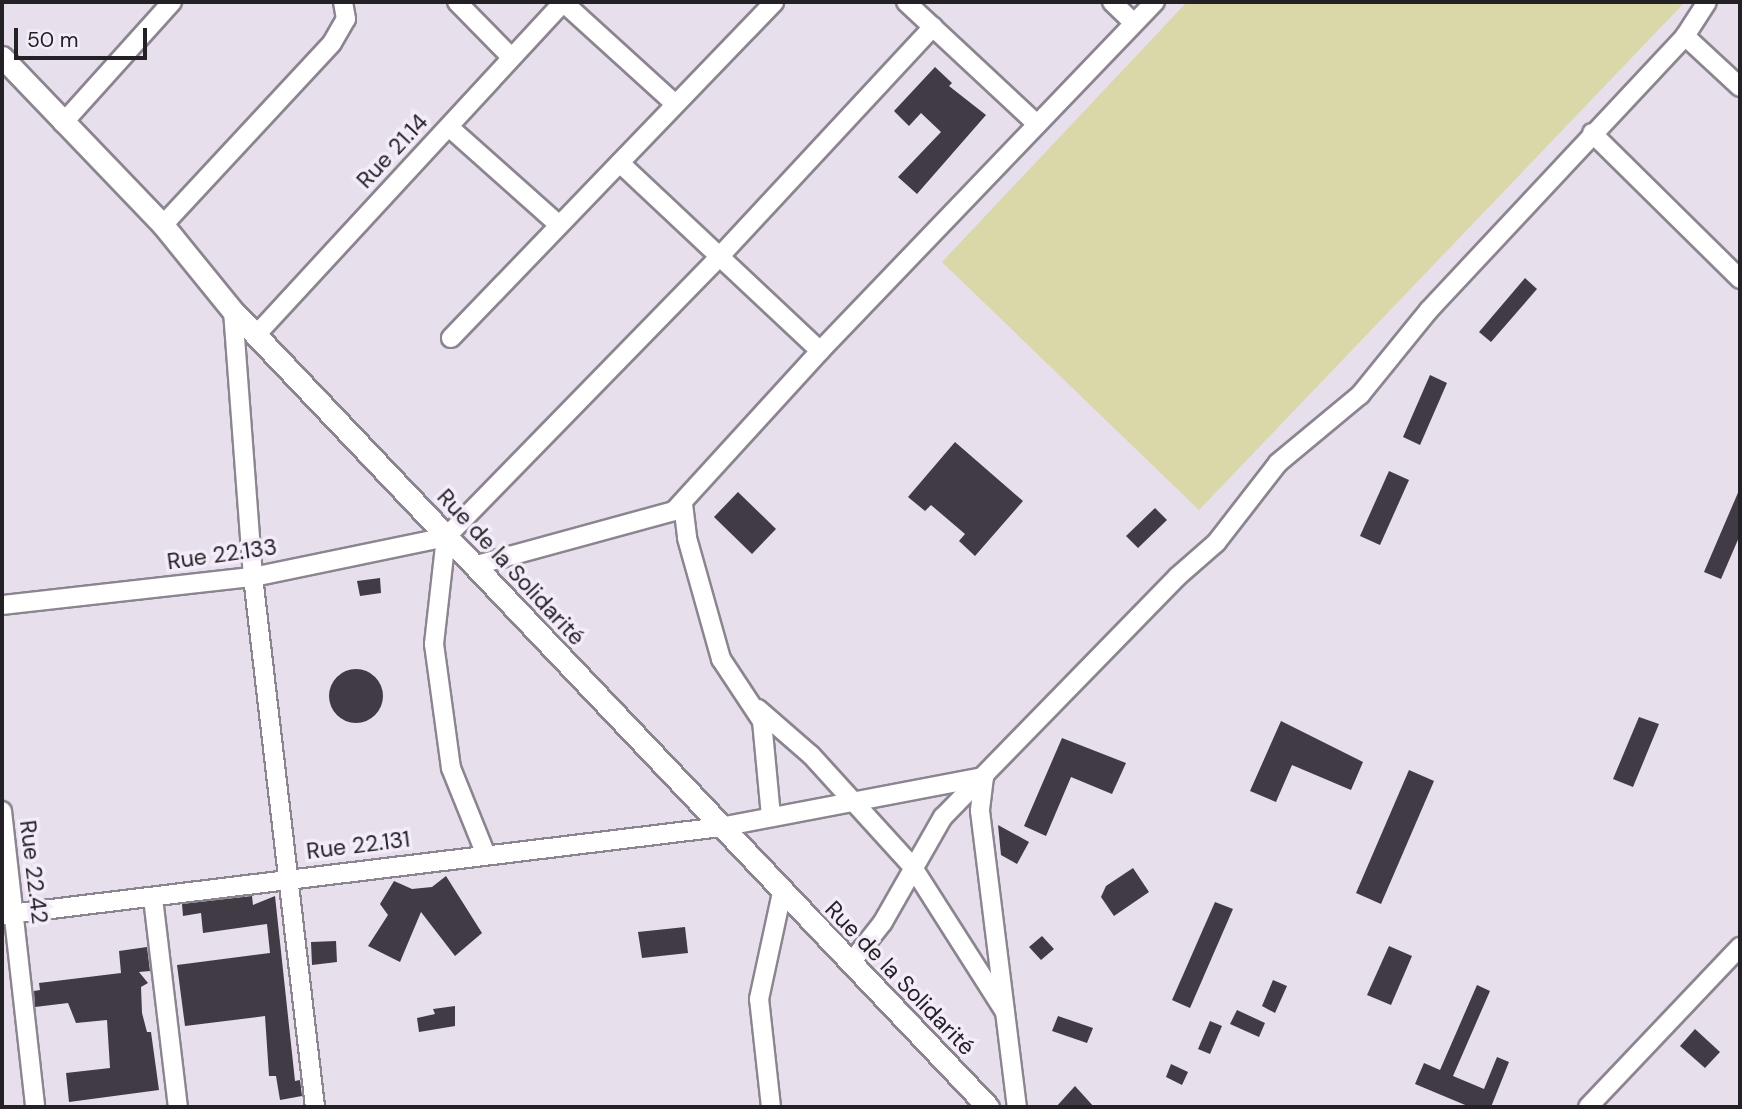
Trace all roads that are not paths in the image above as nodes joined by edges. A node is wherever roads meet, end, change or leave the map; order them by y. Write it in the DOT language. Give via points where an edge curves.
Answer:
graph roads {
  1 [pos="172,2"];
  2 [pos="344,2"];
  3 [pos="457,2"];
  4 [pos="563,2"];
  5 [pos="774,2"];
  6 [pos="906,2"];
  7 [pos="1112,2"];
  8 [pos="1155,2"];
  9 [pos="1707,2"];
  10 [pos="1134,23"];
  11 [pos="933,27"];
  12 [pos="1685,36"];
  13 [pos="510,56"];
  14 [pos="2,57"];
  15 [pos="1740,88"];
  16 [pos="674,103"];
  17 [pos="63,123"];
  18 [pos="1037,124"];
  19 [pos="449,127"];
  20 [pos="1592,133"];
  21 [pos="620,163"];
  22 [pos="163,225"];
  23 [pos="559,225"];
  24 [pos="719,257"];
  25 [pos="1740,279"];
  26 [pos="233,311"];
  27 [pos="257,334"];
  28 [pos="451,338"];
  29 [pos="820,351"];
  30 [pos="683,504"];
  31 [pos="446,537"];
  32 [pos="473,566"];
  33 [pos="253,577"];
  34 [pos="2,605"];
  35 [pos="758,709"];
  36 [pos="984,777"];
  37 [pos="854,802"];
  38 [pos="2,811"];
  39 [pos="772,817"];
  40 [pos="721,827"];
  41 [pos="486,855"];
  42 [pos="912,866"];
  43 [pos="288,878"];
  44 [pos="782,893"];
  45 [pos="152,898"];
  46 [pos="8,915"];
  47 [pos="1740,947"];
  48 [pos="850,964"];
  49 [pos="1005,1012"];
  50 [pos="35,1107"];
  51 [pos="178,1107"];
  52 [pos="315,1107"];
  53 [pos="771,1107"];
  54 [pos="988,1107"];
  55 [pos="1017,1107"];
  56 [pos="1588,1107"];
  1 -- 17 [label="street"];
  2 -- 22 [label="street" via="346,19 331,43"];
  3 -- 13 [label="street"];
  4 -- 13 [label="street, Rue 21.14"];
  4 -- 16 [label="street"];
  5 -- 16 [label="street"];
  6 -- 11 [label="street"];
  7 -- 10 [label="street"];
  8 -- 10 [label="street"];
  9 -- 12 [label="street"];
  10 -- 18 [label="street"];
  11 -- 18 [label="street"];
  11 -- 24 [label="street"];
  12 -- 15 [label="street"];
  12 -- 20 [label="street"];
  13 -- 19 [label="street, Rue 21.14"];
  14 -- 17 [label="street, Rue de la Solidarité"];
  16 -- 21 [label="street"];
  17 -- 22 [label="street, Rue de la Solidarité"];
  18 -- 29 [label="street"];
  19 -- 23 [label="street"];
  19 -- 27 [label="street, Rue 21.14"];
  20 -- 25 [label="street"];
  20 -- 36 [label="street" via="1429,310 1360,395 1278,463 1216,543 1178,576"];
  21 -- 23 [label="street"];
  21 -- 24 [label="street"];
  22 -- 26 [label="street, Rue de la Solidarité"];
  23 -- 28 [label="street"];
  24 -- 29 [label="street"];
  24 -- 31 [label="street"];
  26 -- 27 [label="street, Rue de la Solidarité"];
  26 -- 33 [label="street"];
  27 -- 31 [label="street, Rue de la Solidarité"];
  29 -- 30 [label="street"];
  30 -- 32 [label="street" via="662,517"];
  30 -- 35 [label="street" via="687,538 720,659"];
  31 -- 32 [label="street, Rue de la Solidarité"];
  31 -- 33 [label="street, Rue 22.133"];
  31 -- 41 [label="street" via="434,644 452,768"];
  32 -- 40 [label="street, Rue de la Solidarité"];
  33 -- 34 [label="street, Rue 22.133"];
  33 -- 43 [label="street"];
  35 -- 37 [label="street"];
  35 -- 39 [label="street"];
  36 -- 37 [label="street, Rue 22.131"];
  36 -- 42 [label="street" via="943,817"];
  36 -- 49 [label="street" via="980,811"];
  37 -- 39 [label="street, Rue 22.131"];
  37 -- 42 [label="street"];
  38 -- 46 [label="street, Rue 22.42"];
  39 -- 40 [label="street, Rue 22.131"];
  40 -- 41 [label="street, Rue 22.131"];
  40 -- 44 [label="street, Rue de la Solidarité"];
  41 -- 43 [label="street, Rue 22.131"];
  42 -- 48 [label="street" via="883,922"];
  42 -- 49 [label="street"];
  43 -- 45 [label="street, Rue 22.131"];
  43 -- 52 [label="street"];
  44 -- 48 [label="street, Rue de la Solidarité"];
  44 -- 53 [label="street" via="759,999"];
  45 -- 46 [label="street, Rue 22.131"];
  45 -- 51 [label="street"];
  46 -- 50 [label="street, Rue 22.42"];
  47 -- 56 [label="street"];
  48 -- 54 [label="street, Rue de la Solidarité"];
  49 -- 55 [label="street"];
}
